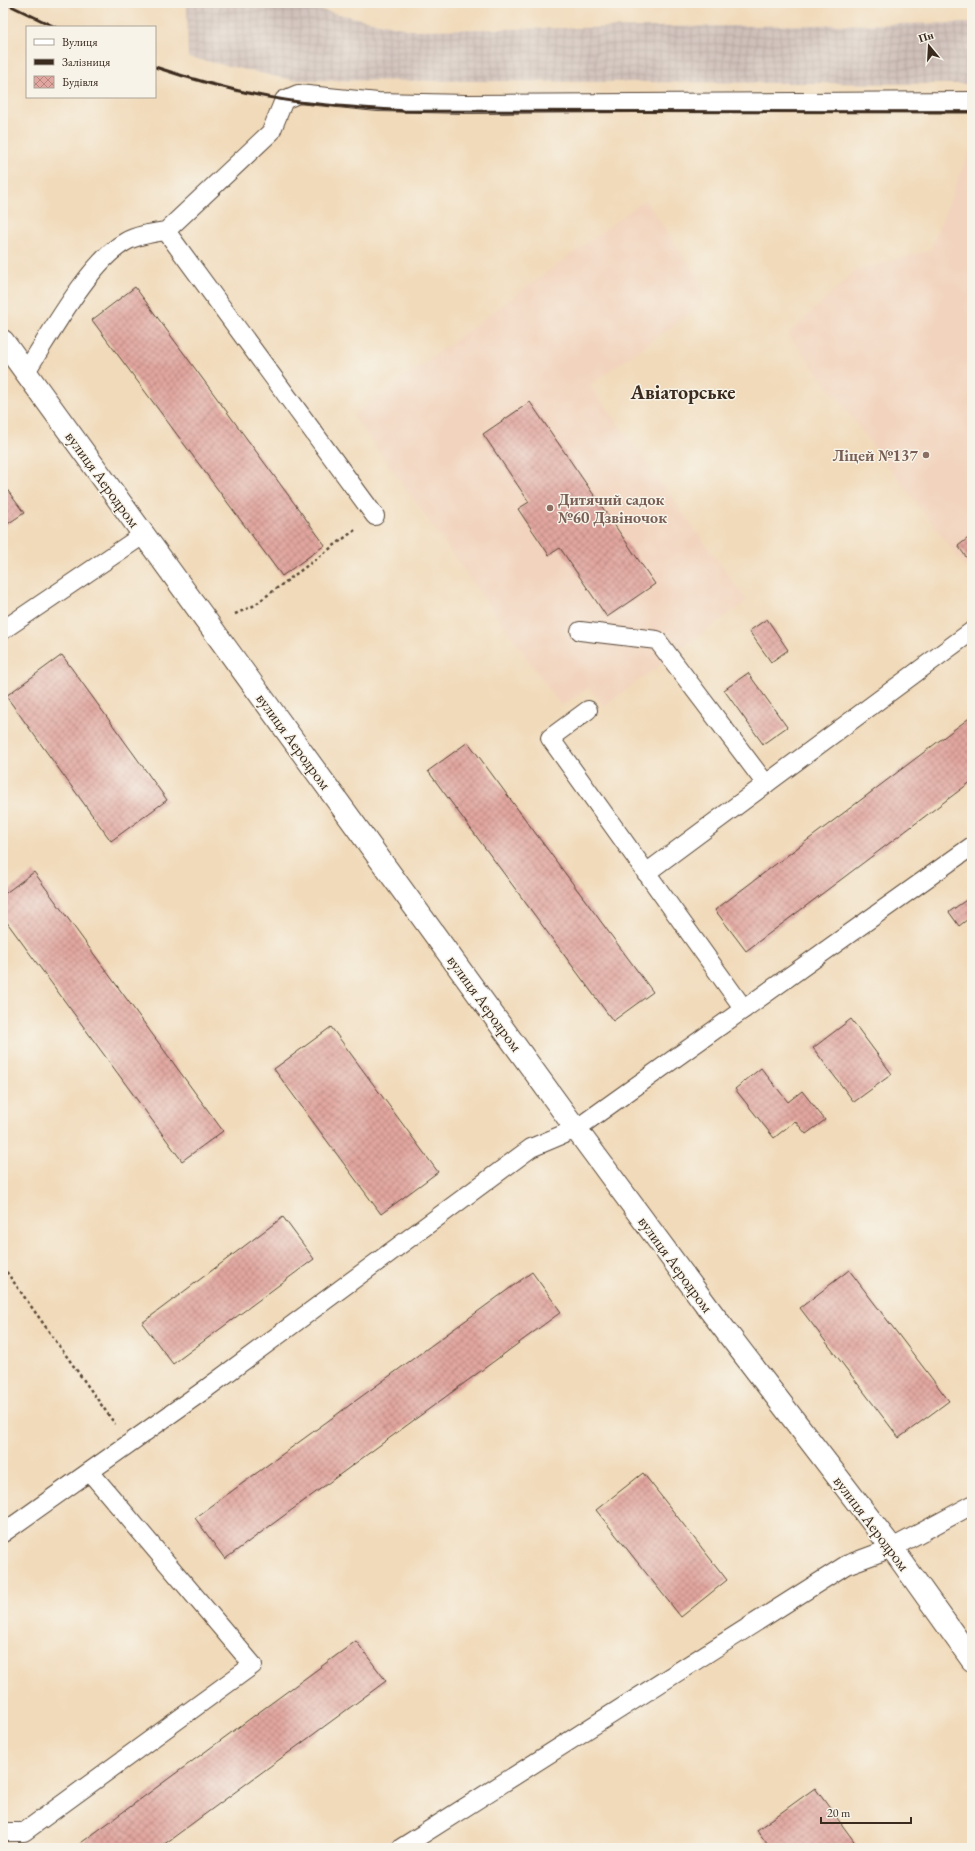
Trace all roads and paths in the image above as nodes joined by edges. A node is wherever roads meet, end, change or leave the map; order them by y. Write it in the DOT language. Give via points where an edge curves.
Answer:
graph roads {
  1 [pos="972,101"];
  2 [pos="166,231"];
  3 [pos="3,341"];
  4 [pos="25,373"];
  5 [pos="375,516"];
  6 [pos="143,535"];
  7 [pos="209,625"];
  8 [pos="3,630"];
  9 [pos="580,631"];
  10 [pos="972,631"];
  11 [pos="588,710"];
  12 [pos="766,784"];
  13 [pos="972,846"];
  14 [pos="646,872"];
  15 [pos="744,1009"];
  16 [pos="576,1129"];
  17 [pos="3,1267"];
  18 [pos="130,1444"];
  19 [pos="90,1472"];
  20 [pos="972,1506"];
  21 [pos="3,1533"];
  22 [pos="892,1548"];
  23 [pos="972,1660"];
  24 [pos="3,1832"];
  25 [pos="401,1848"];
  1 -- 2 [label="lane" via="466,104 378,102 298,94 284,100 271,132"];
  2 -- 4 [label="lane" via="143,235 125,242 108,255 80,288"];
  2 -- 5 [label="lane"];
  3 -- 4 [label="street, вулиця Аеродром"];
  4 -- 6 [label="street, вулиця Аеродром"];
  5 -- 7 [label="path" via="253,606"];
  6 -- 7 [label="street, вулиця Аеродром"];
  6 -- 8 [label="lane"];
  7 -- 16 [label="street, вулиця Аеродром"];
  9 -- 12 [label="lane" via="656,640"];
  10 -- 12 [label="lane"];
  11 -- 14 [label="lane" via="550,738"];
  12 -- 14 [label="lane"];
  13 -- 15 [label="lane"];
  14 -- 15 [label="lane"];
  15 -- 16 [label="lane"];
  16 -- 18 [label="lane" via="531,1148"];
  16 -- 22 [label="street, вулиця Аеродром" via="712,1313"];
  17 -- 18 [label="path"];
  18 -- 19 [label="lane"];
  19 -- 21 [label="lane"];
  19 -- 24 [label="lane" via="253,1665 24,1832"];
  20 -- 22 [label="lane"];
  22 -- 23 [label="street, вулиця Аеродром"];
  22 -- 25 [label="lane" via="846,1565"];
}
